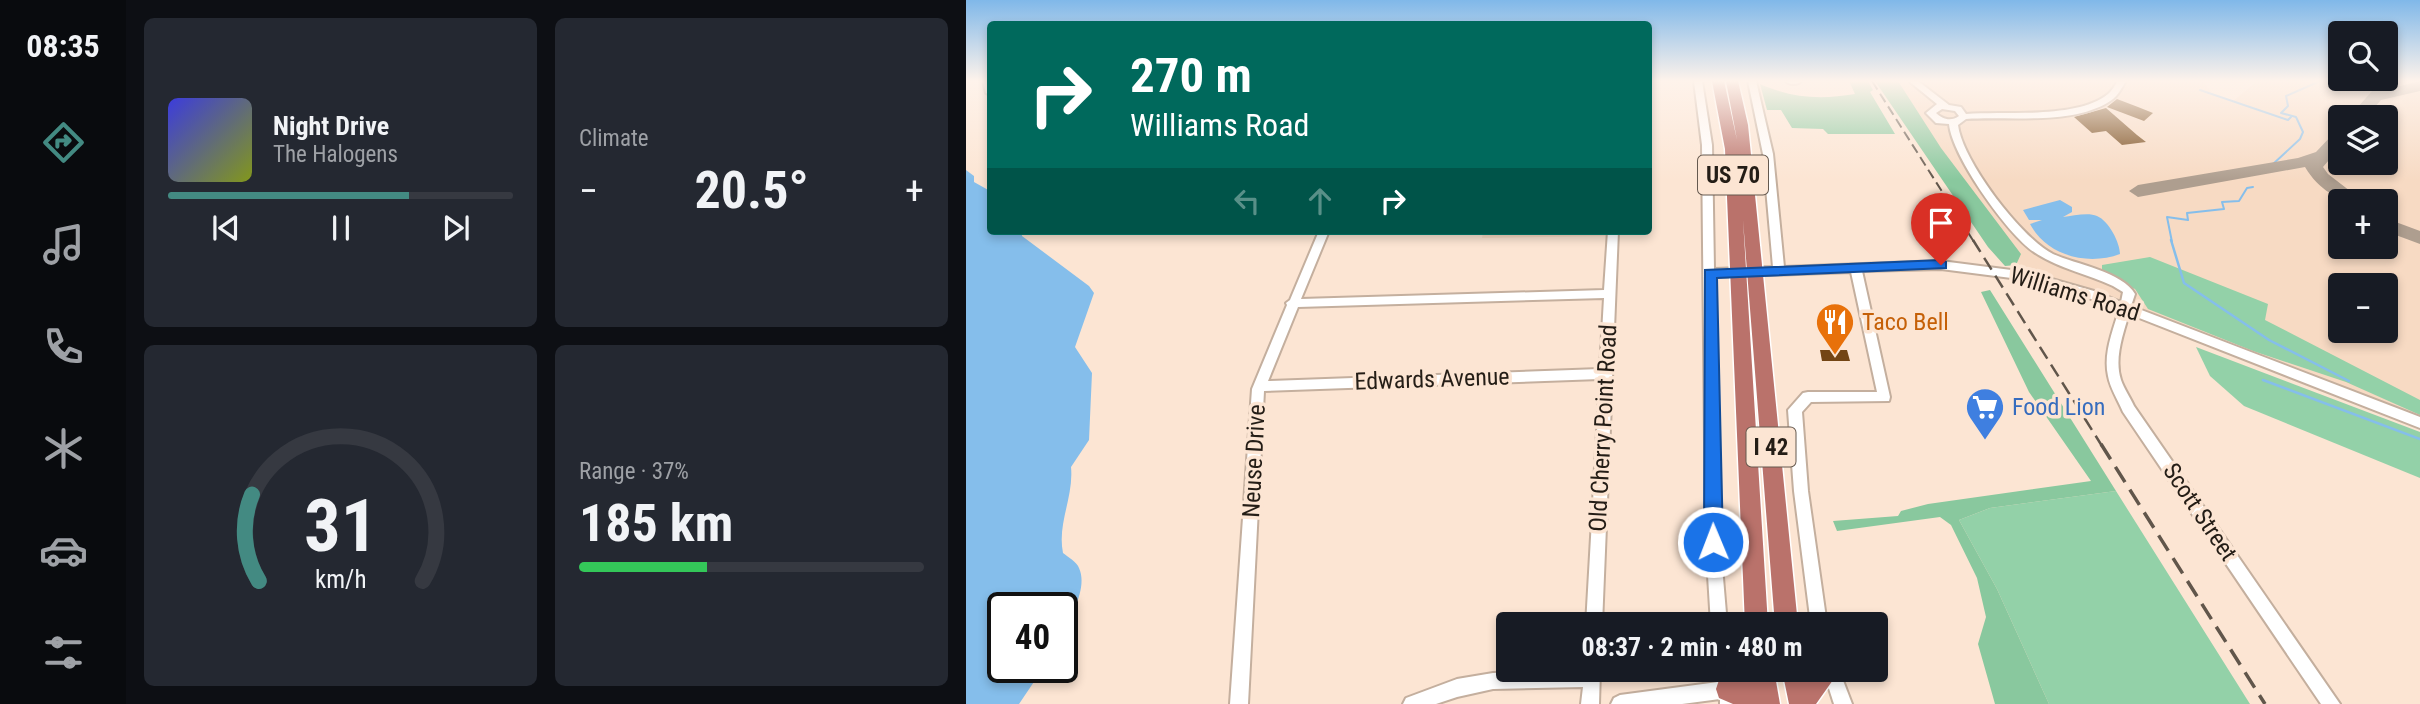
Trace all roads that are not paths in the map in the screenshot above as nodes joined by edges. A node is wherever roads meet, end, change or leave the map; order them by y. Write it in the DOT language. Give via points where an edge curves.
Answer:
graph roads {
  1 [pos="1703,114"];
  2 [pos="1725,114"];
  3 [pos="1739,114"];
  4 [pos="1759,114"];
  5 [pos="1932,114"];
  6 [pos="1962,114"];
  7 [pos="2039,114"];
  8 [pos="1964,117"];
  9 [pos="1939,121"];
  10 [pos="1952,123"];
  11 [pos="1963,154"];
  12 [pos="1322,235"];
  13 [pos="1613,235"];
  14 [pos="1856,267"];
  15 [pos="1779,269"];
  16 [pos="1747,270"];
  17 [pos="1710,273"];
  18 [pos="1610,294"];
  19 [pos="1293,303"];
  20 [pos="2125,307"];
  21 [pos="1604,374"];
  22 [pos="1259,386"];
  23 [pos="2420,423"];
  24 [pos="1595,612"];
  25 [pos="1718,612"];
  26 [pos="1757,612"];
  27 [pos="1786,612"];
  28 [pos="1817,612"];
  29 [pos="1496,682"];
  30 [pos="1591,682"];
  31 [pos="1764,682"];
  32 [pos="1797,682"];
  33 [pos="1816,682"];
  34 [pos="1835,682"];
  35 [pos="1727,688"];
  36 [pos="1239,704"];
  37 [pos="1412,704"];
  38 [pos="1590,704"];
  39 [pos="1620,704"];
  40 [pos="1760,704"];
  41 [pos="1768,704"];
  42 [pos="1803,704"];
  43 [pos="1843,704"];
  44 [pos="2331,704"];
  1 -- 17 [label="street"];
  2 -- 16 [label="highway, US 70"];
  3 -- 16 [label="highway, I 42"];
  4 -- 15 [label="street" via="1768,154"];
  5 -- 9 [label="street"];
  6 -- 8 [label="street"];
  7 -- 8 [label="street"];
  8 -- 10 [label="street"];
  9 -- 10 [label="street"];
  9 -- 11 [label="street"];
  10 -- 11 [label="street"];
  11 -- 20 [label="street" via="2024,240 2053,258 2122,286 2129,294"];
  12 -- 19 [label="street, Neuse Drive"];
  13 -- 18 [label="street, Old Cherry Point Road"];
  14 -- 15 [label="street, Williams Road"];
  14 -- 20 [label="street, Williams Road" via="1941,265 2013,274"];
  14 -- 28 [label="street" via="1884,397 1808,397 1795,410"];
  15 -- 16 [label="street, Williams Road"];
  16 -- 17 [label="street, Williams Road"];
  16 -- 26 [label="highway, US 70"];
  16 -- 27 [label="highway, I 42"];
  17 -- 25 [label="street"];
  18 -- 19 [label="street"];
  18 -- 21 [label="street, Old Cherry Point Road"];
  19 -- 22 [label="street, Neuse Drive"];
  20 -- 23 [label="street, Williams Road"];
  20 -- 44 [label="street, Scott Street" via="2114,346 2114,376 2128,408"];
  21 -- 22 [label="street, Edwards Avenue"];
  21 -- 24 [label="street, Old Cherry Point Road"];
  22 -- 36 [label="street, Neuse Drive"];
  29 -- 37 [label="street"];
  30 -- 38 [label="street"];
  31 -- 41 [label="highway"];
  32 -- 42 [label="highway"];
  33 -- 42 [label="highway"];
  34 -- 43 [label="street"];
  35 -- 39 [label="street"];
  35 -- 40 [label="highway"];
}
